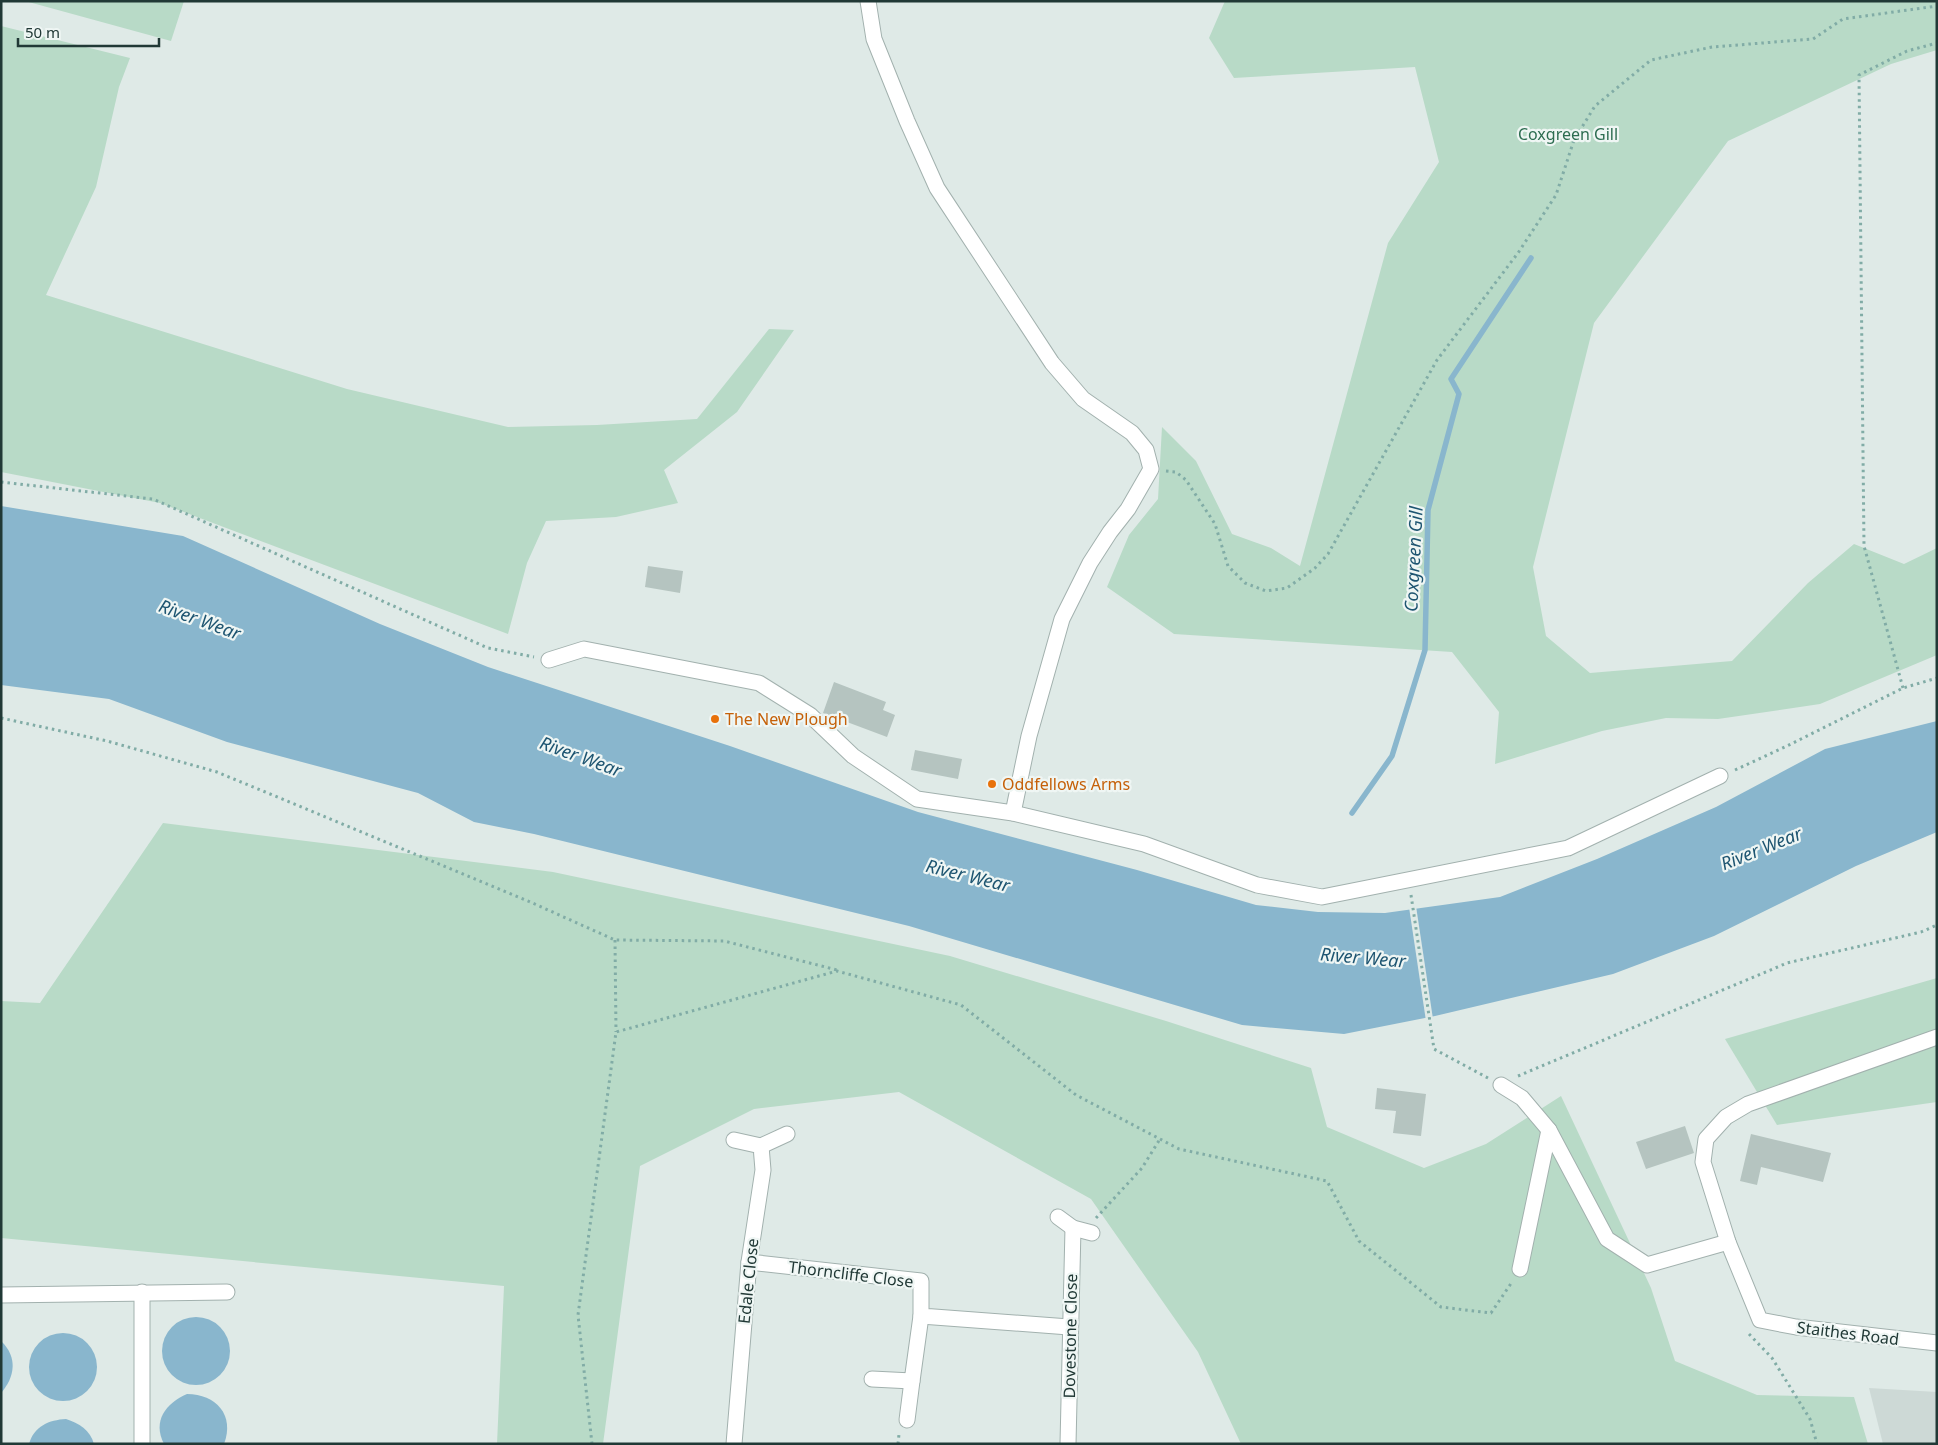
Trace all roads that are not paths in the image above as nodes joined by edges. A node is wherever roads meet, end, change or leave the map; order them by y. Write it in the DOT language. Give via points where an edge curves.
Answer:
graph roads {
  1 [pos="868,1"];
  2 [pos="549,660"];
  3 [pos="1720,776"];
  4 [pos="1013,813"];
  5 [pos="1937,1037"];
  6 [pos="1501,1085"];
  7 [pos="1549,1130"];
  8 [pos="786,1134"];
  9 [pos="734,1140"];
  10 [pos="761,1146"];
  11 [pos="1058,1217"];
  12 [pos="1073,1228"];
  13 [pos="1092,1233"];
  14 [pos="1728,1242"];
  15 [pos="749,1262"];
  16 [pos="1520,1269"];
  17 [pos="142,1292"];
  18 [pos="227,1292"];
  19 [pos="1,1295"];
  20 [pos="921,1316"];
  21 [pos="1069,1327"];
  22 [pos="1937,1343"];
  23 [pos="872,1379"];
  24 [pos="912,1381"];
  25 [pos="907,1420"];
  26 [pos="142,1444"];
  27 [pos="734,1444"];
  28 [pos="1068,1444"];
  1 -- 4 [label="street" via="874,39 938,188 1052,363 1084,399 1132,433 1146,450 1151,469 1090,563 1062,619 1024,755"];
  2 -- 4 [label="street" via="584,649 759,683 810,715 853,756 918,799"];
  3 -- 4 [label="street" via="1568,848 1322,897 1257,885 1144,844"];
  5 -- 14 [label="street" via="1748,1104 1726,1117 1706,1139 1703,1162"];
  6 -- 7 [label="street" via="1522,1098"];
  7 -- 14 [label="street" via="1607,1239 1647,1265"];
  7 -- 16 [label="street"];
  8 -- 10 [label="street"];
  9 -- 10 [label="street"];
  10 -- 15 [label="street, Edale Close" via="763,1170"];
  11 -- 12 [label="street"];
  12 -- 13 [label="street"];
  12 -- 21 [label="street, Dovestone Close"];
  14 -- 22 [label="street, Staithes Road" via="1760,1320"];
  15 -- 20 [label="street, Thorncliffe Close" via="921,1281"];
  15 -- 27 [label="street, Edale Close"];
  17 -- 18 [label="street"];
  17 -- 19 [label="street"];
  17 -- 26 [label="street"];
  20 -- 21 [label="street"];
  20 -- 24 [label="street, Thorncliffe Close"];
  21 -- 28 [label="street, Dovestone Close"];
  23 -- 24 [label="street"];
  24 -- 25 [label="street, Thorncliffe Close"];
}
